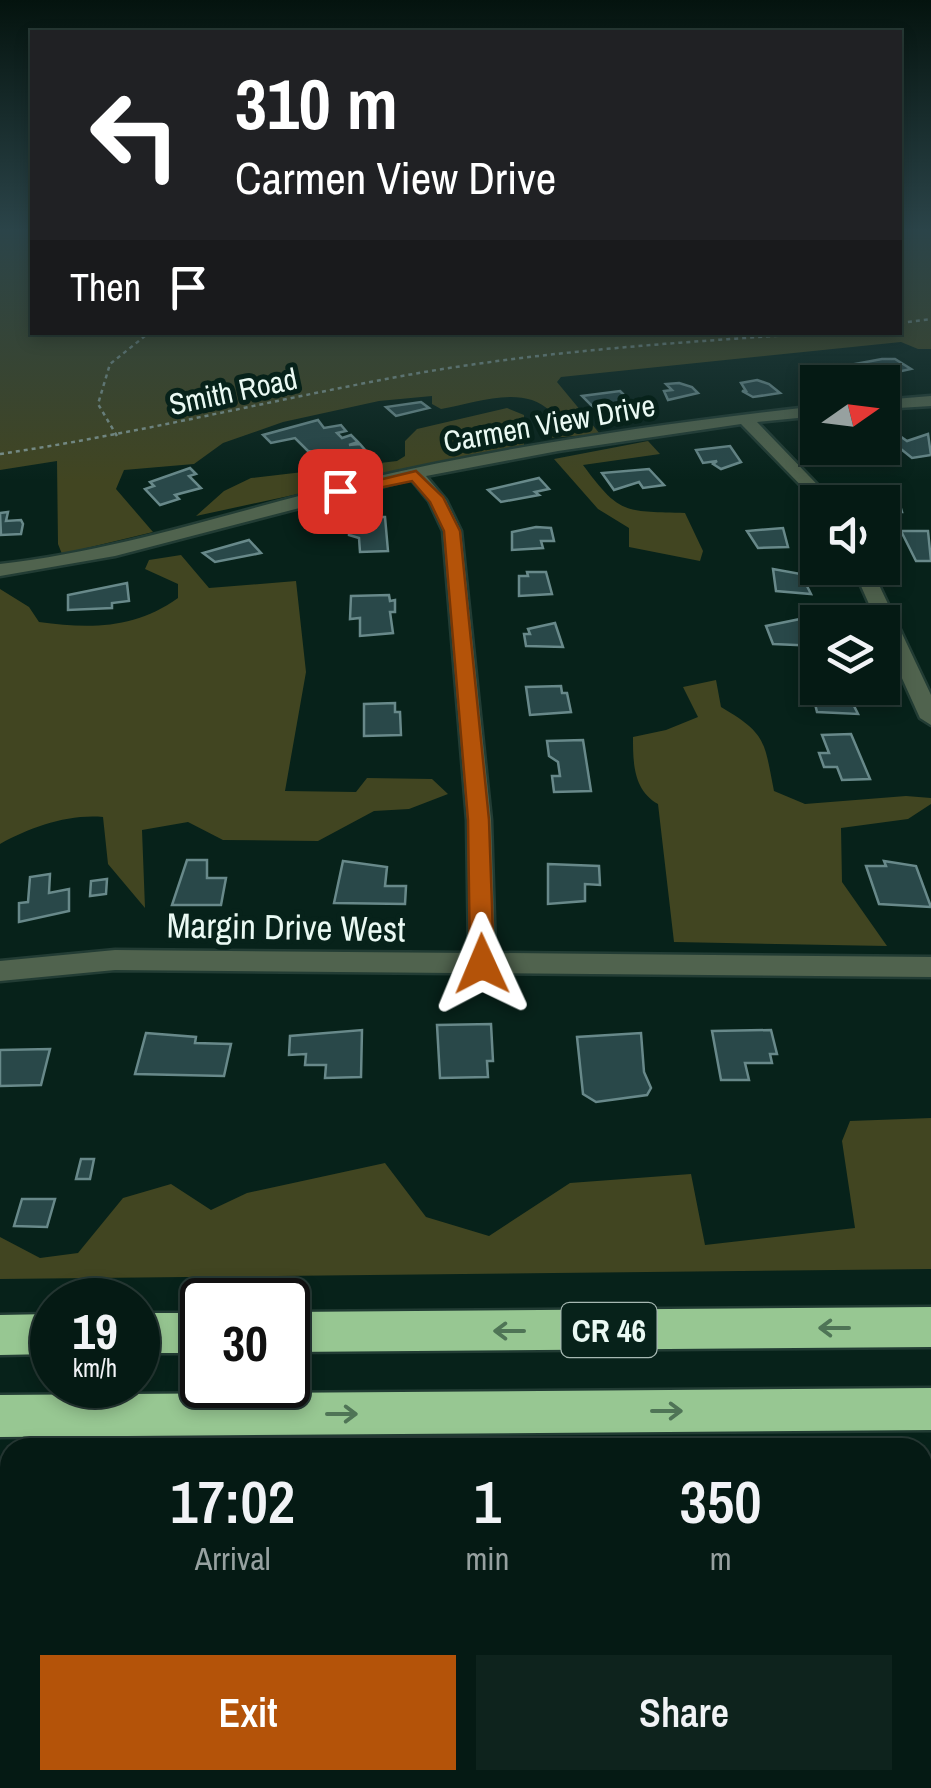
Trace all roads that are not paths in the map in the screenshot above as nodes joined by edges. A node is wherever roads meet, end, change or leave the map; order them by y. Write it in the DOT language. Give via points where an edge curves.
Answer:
graph roads {
  1 [pos="931,401"];
  2 [pos="900,404"];
  3 [pos="800,413"];
  4 [pos="746,420"];
  5 [pos="416,475"];
  6 [pos="809,485"];
  7 [pos="0,570"];
  8 [pos="870,585"];
  9 [pos="931,718"];
  10 [pos="482,964"];
  11 [pos="931,967"];
  12 [pos="0,971"];
  13 [pos="931,1328"];
  14 [pos="310,1332"];
  15 [pos="0,1334"];
  16 [pos="30,1334"];
  17 [pos="931,1409"];
  18 [pos="0,1416"];
  1 -- 2 [label="street"];
  3 -- 4 [label="street, Carmen View Drive"];
  4 -- 5 [label="street, Carmen View Drive"];
  4 -- 6 [label="street"];
  5 -- 7 [label="street, Carmen View Drive" via="128,549"];
  5 -- 10 [label="street" via="452,531 478,820"];
  8 -- 9 [label="street"];
  10 -- 11 [label="street, Margin Drive West"];
  10 -- 12 [label="street, Margin Drive West" via="115,960"];
  13 -- 14 [label="highway, CR 46, one-way"];
  15 -- 16 [label="highway"];
  18 -- 17 [label="highway, one-way"];
}
